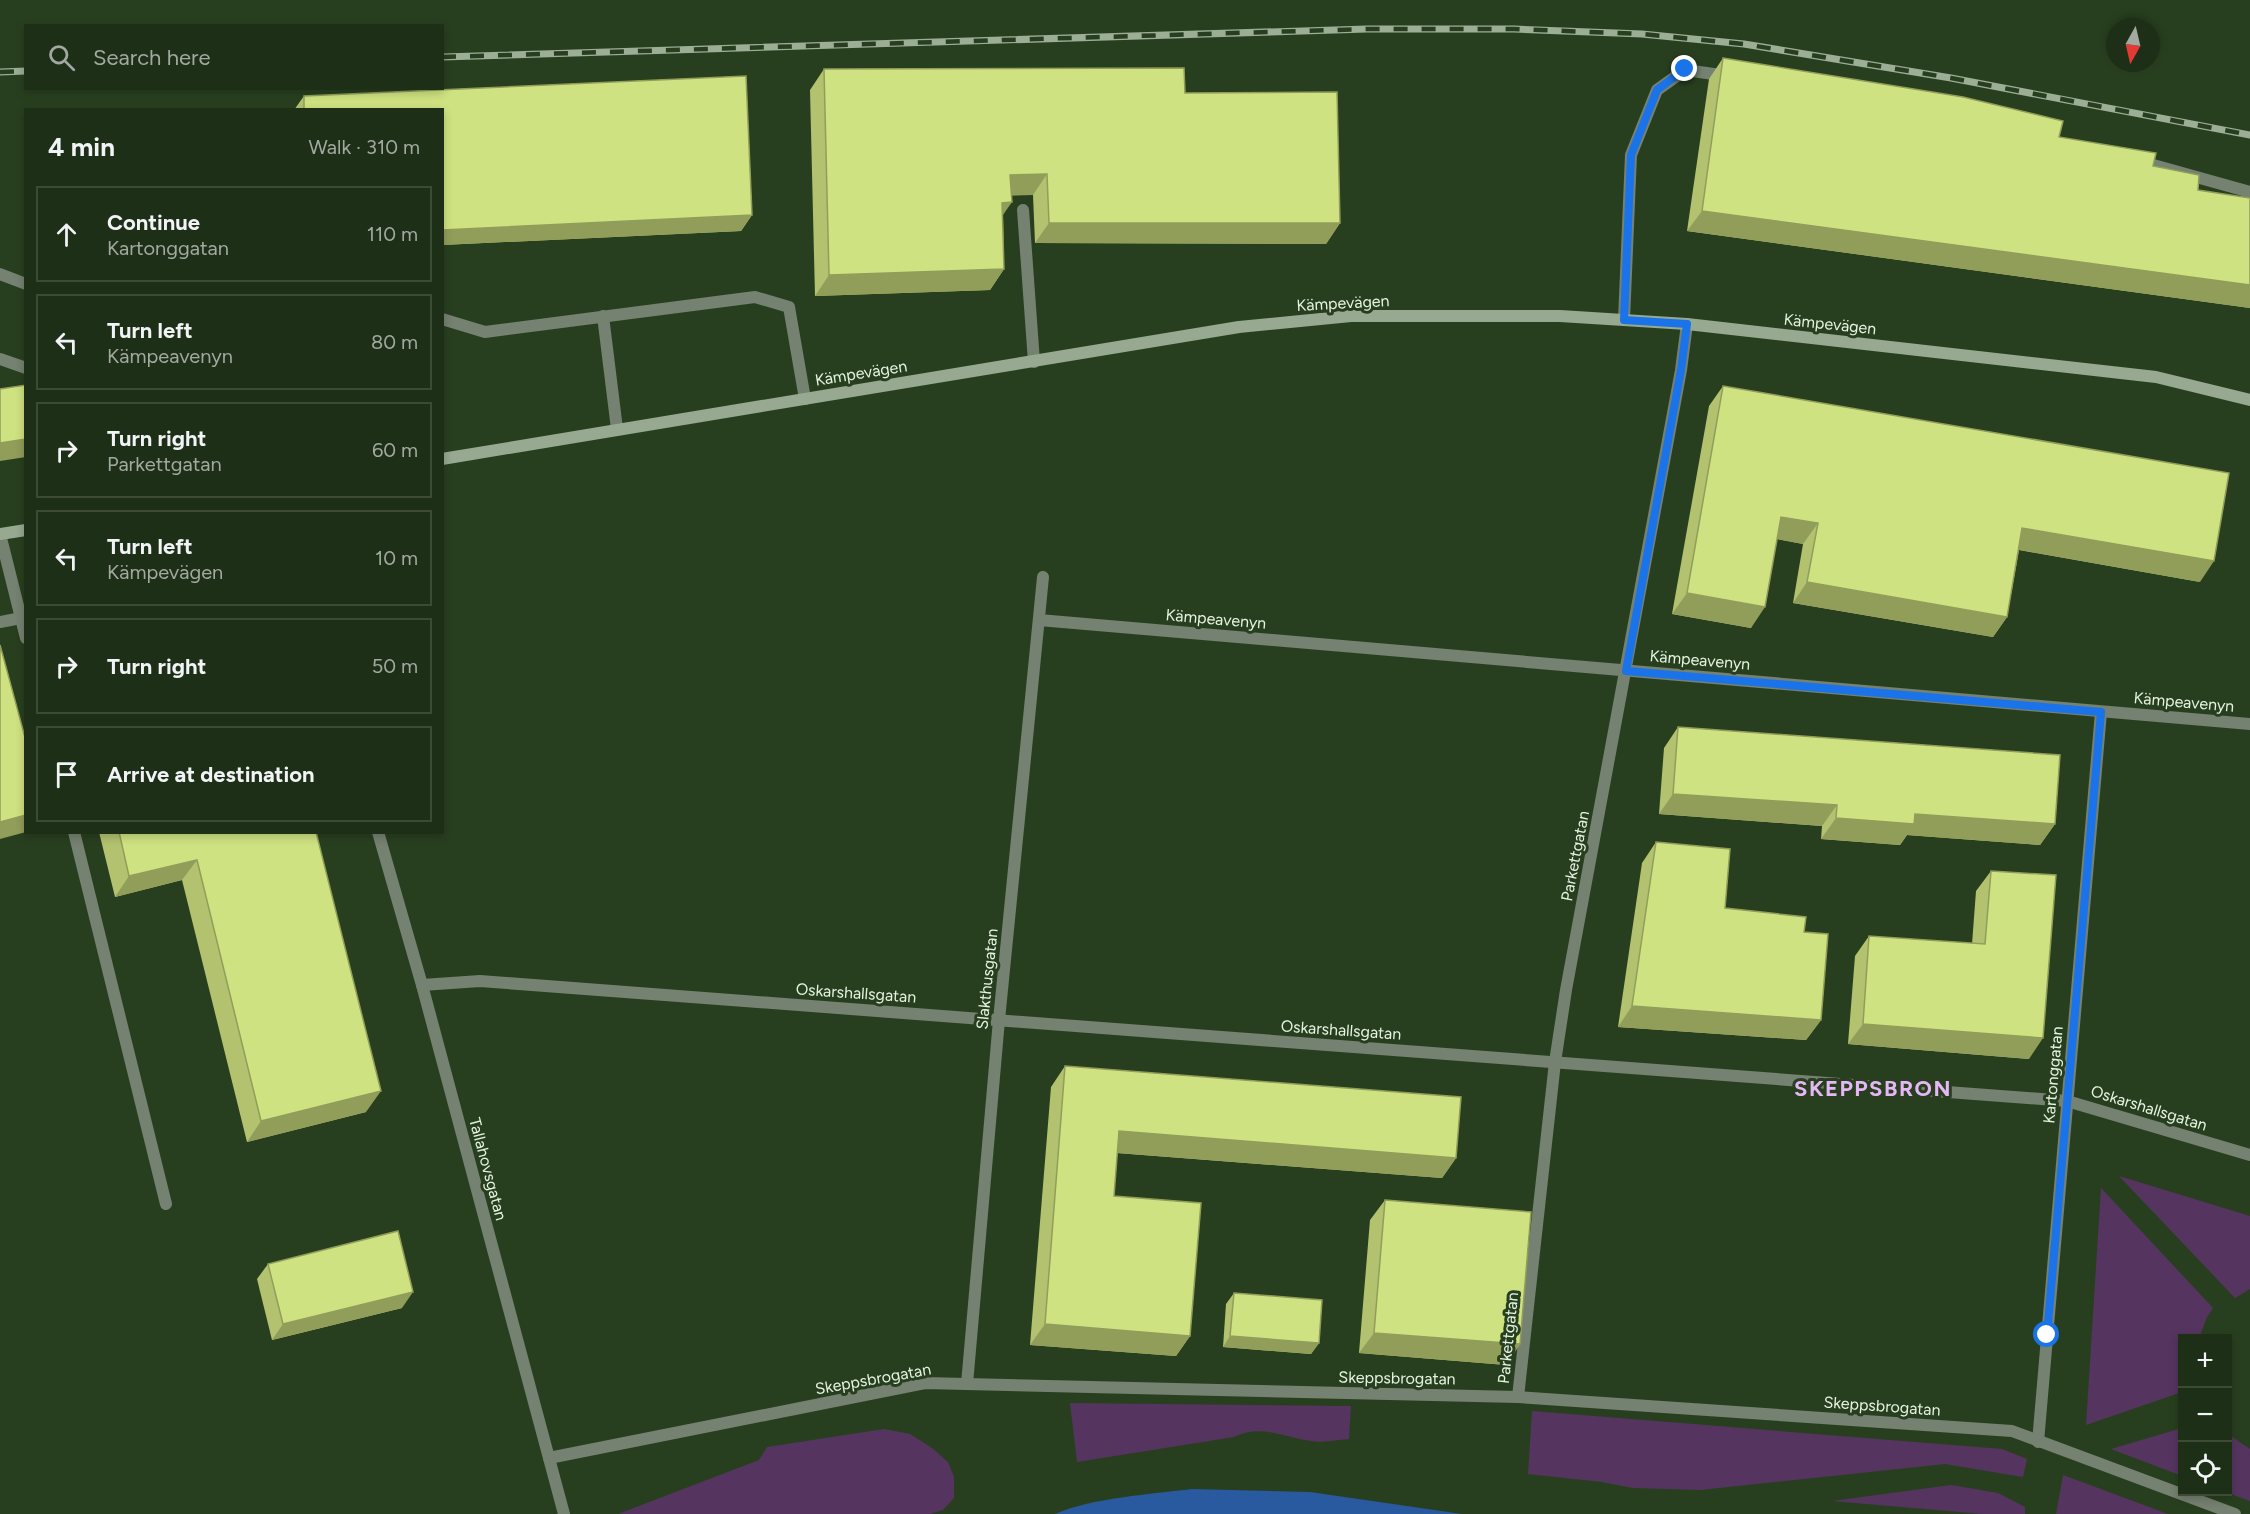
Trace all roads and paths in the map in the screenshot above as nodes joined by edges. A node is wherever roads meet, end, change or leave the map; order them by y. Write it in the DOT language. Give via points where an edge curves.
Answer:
graph roads {
  1 [pos="1743,79"];
  2 [pos="2126,157"];
  3 [pos="2250,192"];
  4 [pos="1023,210"];
  5 [pos="0,274"];
  6 [pos="24,283"];
  7 [pos="603,316"];
  8 [pos="1624,320"];
  9 [pos="444,321"];
  10 [pos="1687,324"];
  11 [pos="0,359"];
  12 [pos="1034,362"];
  13 [pos="24,367"];
  14 [pos="805,399"];
  15 [pos="2250,400"];
  16 [pos="617,429"];
  17 [pos="444,459"];
  18 [pos="24,530"];
  19 [pos="0,534"];
  20 [pos="1043,577"];
  21 [pos="23,617"];
  22 [pos="1039,620"];
  23 [pos="0,622"];
  24 [pos="1626,671"];
  25 [pos="2101,712"];
  26 [pos="2250,724"];
  27 [pos="74,834"];
  28 [pos="379,834"];
  29 [pos="422,985"];
  30 [pos="999,1020"];
  31 [pos="1555,1062"];
  32 [pos="2067,1101"];
  33 [pos="2250,1155"];
  34 [pos="166,1204"];
  35 [pos="967,1384"];
  36 [pos="1518,1397"];
  37 [pos="2038,1442"];
  38 [pos="549,1458"];
  39 [pos="564,1514"];
  40 [pos="2235,1514"];
  1 -- 8 [label="street" via="1685,69 1657,90 1631,155"];
  2 -- 3 [label="street"];
  4 -- 12 [label="street"];
  5 -- 6 [label="street"];
  7 -- 9 [label="street" via="485,332"];
  7 -- 14 [label="street" via="755,297 789,308"];
  7 -- 16 [label="street"];
  8 -- 10 [label="main road, Kämpevägen"];
  8 -- 12 [label="main road, Kämpevägen" via="1560,316 1351,316 1239,327"];
  10 -- 15 [label="main road, Kämpevägen" via="2156,377"];
  10 -- 24 [label="street, Parkettgatan"];
  11 -- 13 [label="street"];
  12 -- 14 [label="main road, Kämpevägen"];
  14 -- 16 [label="main road, Kämpevägen"];
  16 -- 17 [label="main road, Kämpevägen"];
  18 -- 19 [label="main road"];
  19 -- 21 [label="street"];
  20 -- 22 [label="street, Slakthusgatan"];
  21 -- 23 [label="street"];
  22 -- 24 [label="street, Kämpeavenyn"];
  22 -- 30 [label="street, Slakthusgatan"];
  24 -- 25 [label="street, Kämpeavenyn"];
  24 -- 31 [label="street, Parkettgatan"];
  25 -- 26 [label="street, Kämpeavenyn"];
  25 -- 32 [label="street, Kartonggatan"];
  27 -- 34 [label="street"];
  28 -- 29 [label="street, Tallahovsgatan"];
  29 -- 30 [label="street, Oskarshallsgatan" via="480,981"];
  29 -- 38 [label="street, Tallahovsgatan"];
  30 -- 31 [label="street, Oskarshallsgatan"];
  30 -- 35 [label="street, Slakthusgatan"];
  31 -- 32 [label="street, Oskarshallsgatan"];
  31 -- 36 [label="street, Parkettgatan"];
  32 -- 33 [label="street, Oskarshallsgatan"];
  32 -- 37 [label="street, Kartonggatan"];
  35 -- 36 [label="street, Skeppsbrogatan"];
  35 -- 38 [label="street, Skeppsbrogatan" via="925,1383"];
  36 -- 37 [label="street, Skeppsbrogatan" via="2012,1431"];
  37 -- 40 [label="street, Skeppsbrogatan"];
  38 -- 39 [label="street, Tallahovsgatan"];
}
